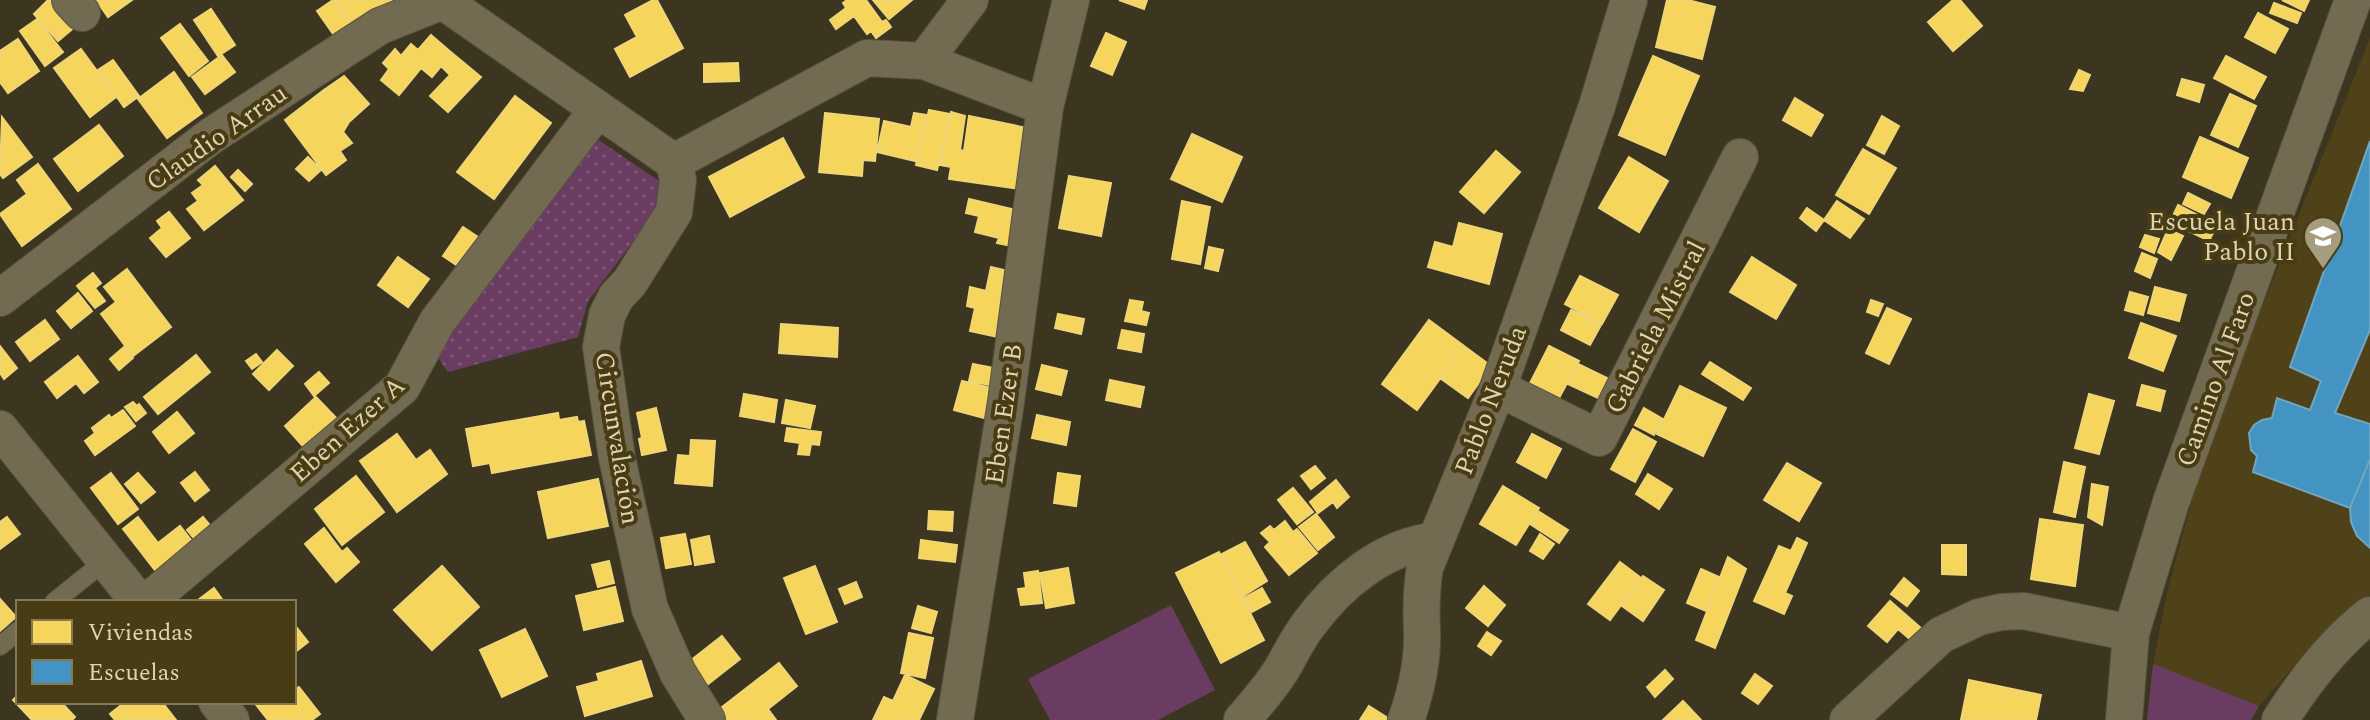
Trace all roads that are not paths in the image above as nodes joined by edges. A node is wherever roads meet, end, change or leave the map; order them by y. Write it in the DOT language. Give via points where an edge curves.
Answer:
graph roads {
  1 [pos="970,0"];
  2 [pos="1071,0"];
  3 [pos="1629,0"];
  4 [pos="2353,0"];
  5 [pos="444,1"];
  6 [pos="924,61"];
  7 [pos="1045,107"];
  8 [pos="598,109"];
  9 [pos="1740,157"];
  10 [pos="674,162"];
  11 [pos="0,298"];
  12 [pos="1498,388"];
  13 [pos="0,429"];
  14 [pos="1434,541"];
  15 [pos="105,561"];
  16 [pos="56,600"];
  17 [pos="137,600"];
  18 [pos="149,600"];
  19 [pos="2370,615"];
  20 [pos="16,633"];
  21 [pos="2131,633"];
  22 [pos="0,646"];
  23 [pos="219,704"];
  24 [pos="231,720"];
  25 [pos="707,720"];
  26 [pos="955,720"];
  27 [pos="1242,720"];
  28 [pos="1406,720"];
  29 [pos="1848,720"];
  30 [pos="2124,720"];
  31 [pos="2280,720"];
  1 -- 6 [label="street"];
  2 -- 7 [label="street, Eben Ezer B"];
  3 -- 12 [label="street, Pablo Neruda"];
  4 -- 21 [label="street, Camino Al Faro" via="2171,502"];
  5 -- 8 [label="street"];
  5 -- 11 [label="street, Claudio Arrau" via="380,26 211,136"];
  6 -- 7 [label="street"];
  6 -- 10 [label="street" via="867,58"];
  7 -- 26 [label="street, Eben Ezer B" via="1006,402"];
  8 -- 10 [label="street"];
  8 -- 18 [label="street, Eben Ezer A" via="437,322 402,387"];
  9 -- 12 [label="street, Gabriela Mistral" via="1599,438"];
  10 -- 25 [label="street, Circunvalación" via="674,212 616,297 601,347 617,458 650,609 678,673"];
  12 -- 14 [label="street, Pablo Neruda"];
  13 -- 15 [label="street"];
  14 -- 27 [label="street" via="1390,553 1348,582 1308,624 1282,669"];
  14 -- 28 [label="street, Pablo Neruda" via="1420,594 1420,667"];
  15 -- 16 [label="lane"];
  15 -- 17 [label="street"];
  19 -- 31 [label="street" via="2341,641"];
  20 -- 22 [label="lane"];
  21 -- 29 [label="street" via="2024,611 1979,617 1941,635"];
  21 -- 30 [label="street, Camino Al Faro"];
  23 -- 24 [label="street"];
}
